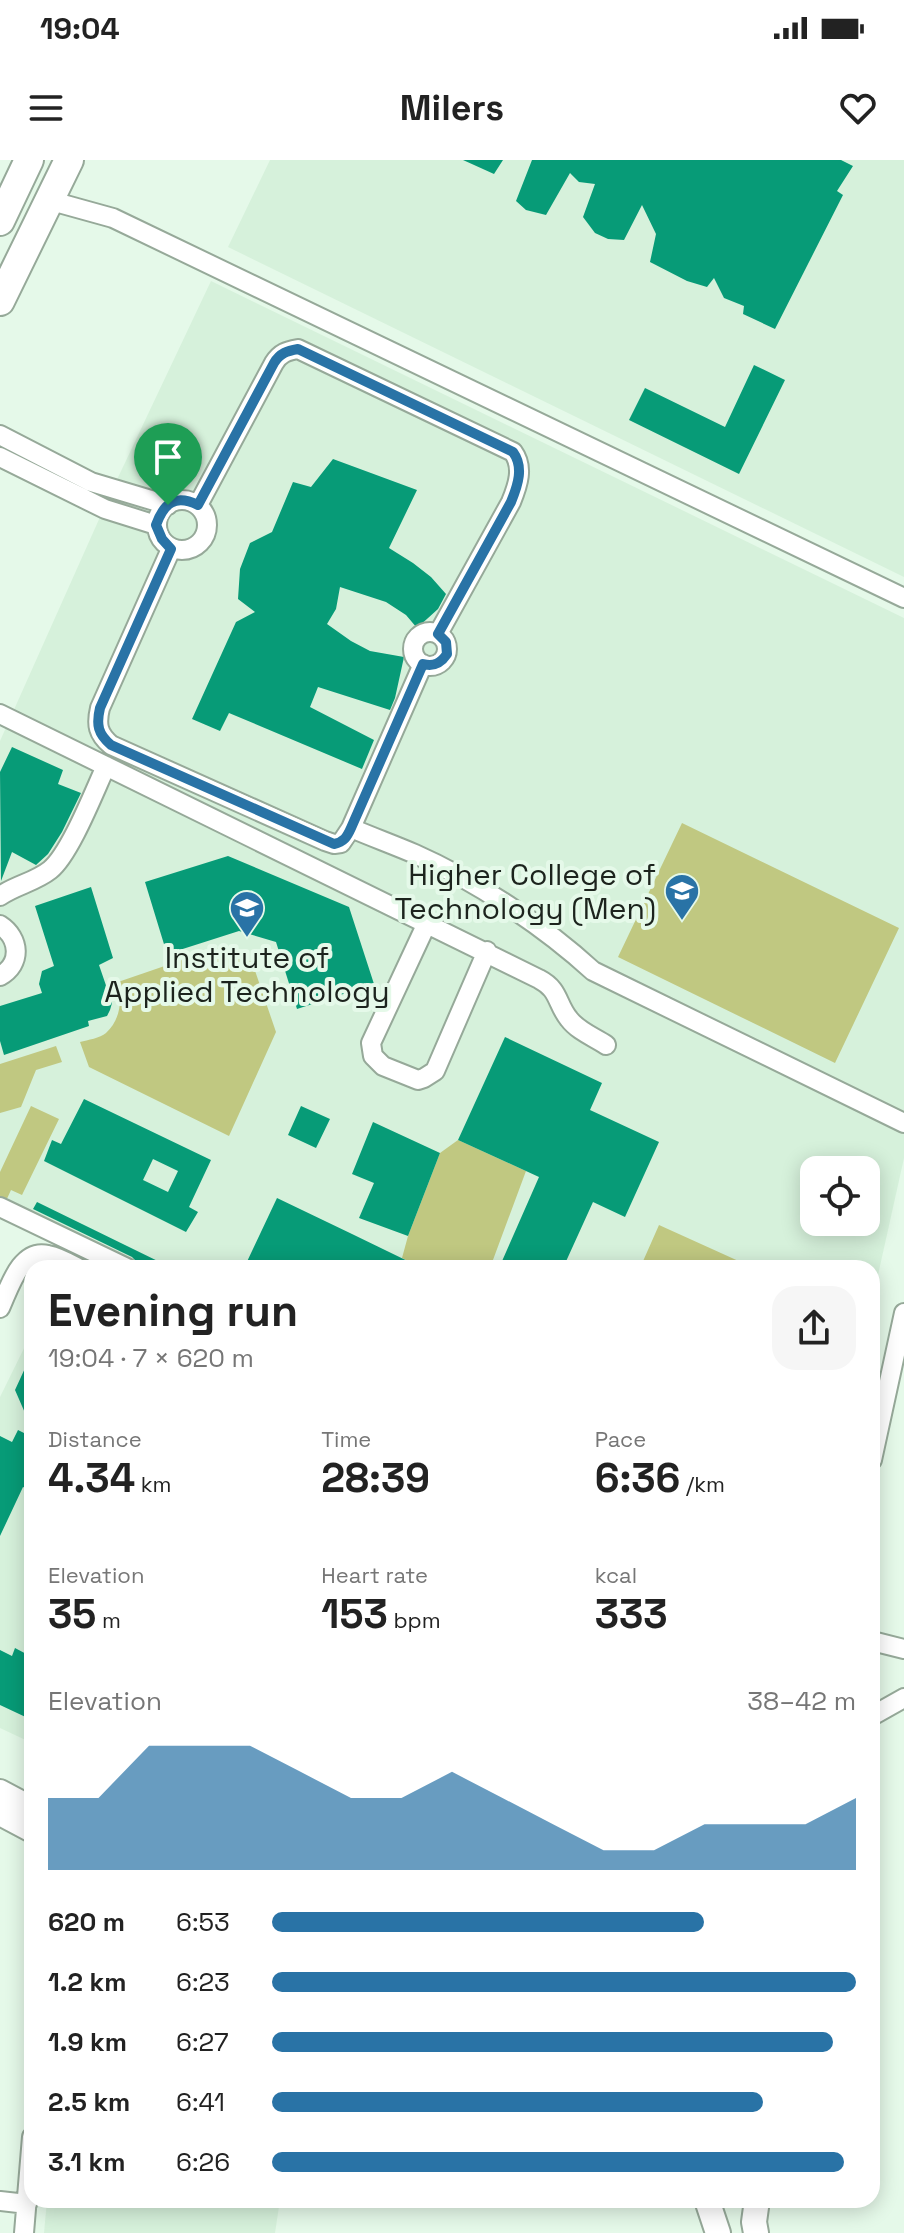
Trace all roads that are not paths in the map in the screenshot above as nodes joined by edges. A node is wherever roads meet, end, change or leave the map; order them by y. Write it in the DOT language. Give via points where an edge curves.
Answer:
graph roads {
  1 [pos="29,160"];
  2 [pos="69,160"];
  3 [pos="48,200"];
  4 [pos="0,221"];
  5 [pos="0,301"];
  6 [pos="0,435"];
  7 [pos="39,455"];
  8 [pos="0,457"];
  9 [pos="30,472"];
  10 [pos="87,490"];
  11 [pos="168,505"];
  12 [pos="198,505"];
  13 [pos="156,525"];
  14 [pos="171,549"];
  15 [pos="904,598"];
  16 [pos="0,714"];
  17 [pos="106,766"];
  18 [pos="351,828"];
  19 [pos="19,885"];
  20 [pos="0,896"];
  21 [pos="427,923"];
  22 [pos="3,927"];
  23 [pos="487,951"];
  24 [pos="0,976"];
  25 [pos="606,1045"];
  26 [pos="904,1123"];
  27 [pos="0,1207"];
  28 [pos="28,1260"];
  29 [pos="61,1260"];
  30 [pos="110,1260"];
  31 [pos="24,1264"];
  32 [pos="0,1308"];
  33 [pos="904,1313"];
  34 [pos="880,1423"];
  35 [pos="880,1643"];
  36 [pos="904,1649"];
  37 [pos="904,1698"];
  38 [pos="880,1712"];
  39 [pos="0,1792"];
  40 [pos="24,1805"];
  41 [pos="0,1813"];
  42 [pos="24,1826"];
  43 [pos="0,2201"];
  44 [pos="24,2204"];
  45 [pos="27,2208"];
  46 [pos="710,2208"];
  47 [pos="756,2208"];
  48 [pos="24,2233"];
  49 [pos="718,2233"];
  50 [pos="756,2233"];
  1 -- 4 [label="highway"];
  2 -- 3 [label="highway"];
  3 -- 5 [label="highway"];
  3 -- 15 [label="street" via="113,218"];
  6 -- 7 [label="street"];
  7 -- 9 [label="street"];
  7 -- 10 [label="street"];
  8 -- 9 [label="street"];
  9 -- 10 [label="street"];
  10 -- 11 [label="street"];
  10 -- 13 [label="street" via="105,509"];
  11 -- 12 [label="street" via="178,500"];
  11 -- 13 [label="street"];
  12 -- 14 [label="street" via="208,524 201,543 182,551"];
  12 -- 18 [label="street" via="278,356 298,349 513,452 519,460 518,486 438,634 446,642 447,654 440,663 423,664"];
  13 -- 14 [label="street"];
  14 -- 18 [label="street" via="100,708 101,736 325,841 341,843"];
  16 -- 17 [label="street"];
  17 -- 19 [label="street" via="61,859 40,877"];
  17 -- 21 [label="street"];
  18 -- 26 [label="street" via="417,855 501,902 593,971"];
  19 -- 20 [label="street"];
  19 -- 22 [label="street" via="5,910"];
  21 -- 23 [label="street"];
  21 -- 23 [label="street" via="371,1043 373,1056 383,1066 418,1080 435,1071"];
  22 -- 24 [label="street" via="14,939 16,958"];
  23 -- 25 [label="street" via="545,982 574,1025"];
  27 -- 30 [label="street"];
  28 -- 29 [label="street" via="40,1254"];
  31 -- 32 [label="street"];
  33 -- 34 [label="street"];
  35 -- 36 [label="street"];
  37 -- 38 [label="street"];
  39 -- 40 [label="main road"];
  41 -- 42 [label="main road"];
  43 -- 44 [label="street"];
  45 -- 48 [label="street"];
  46 -- 49 [label="main road"];
  47 -- 50 [label="main road"];
}
